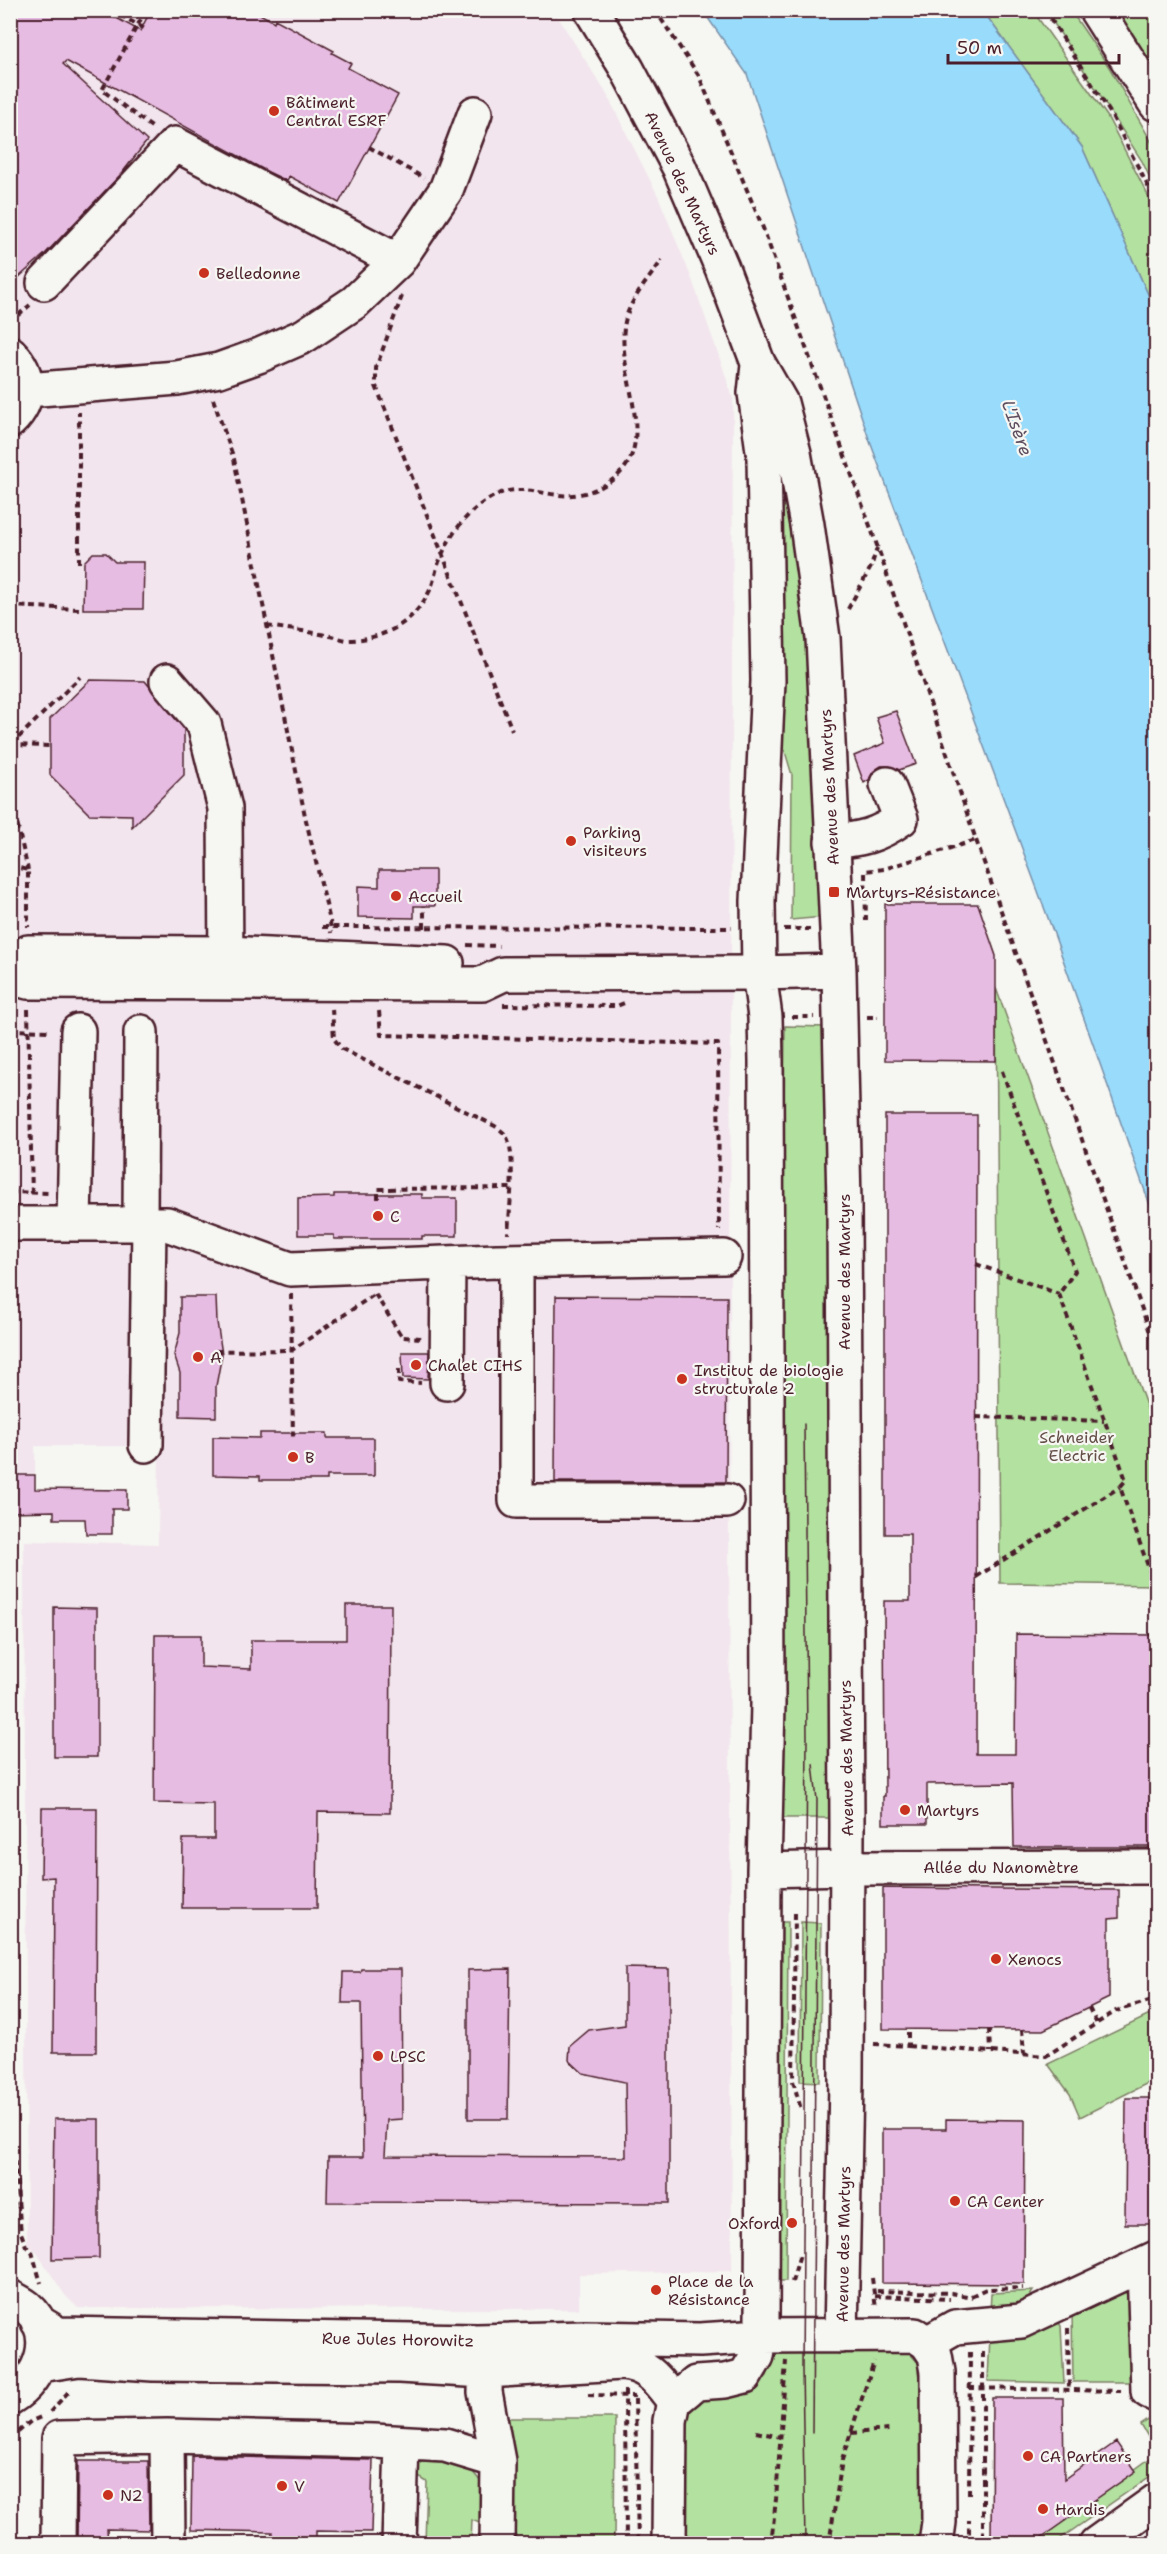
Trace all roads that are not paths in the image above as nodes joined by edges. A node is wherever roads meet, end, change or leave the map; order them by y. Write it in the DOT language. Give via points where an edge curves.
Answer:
graph roads {
  1 [pos="591,10"];
  2 [pos="1096,10"];
  3 [pos="1156,104"];
  4 [pos="475,113"];
  5 [pos="391,268"];
  6 [pos="44,283"];
  7 [pos="10,353"];
  8 [pos="758,363"];
  9 [pos="27,390"];
  10 [pos="10,421"];
  11 [pos="167,681"];
  12 [pos="887,784"];
  13 [pos="832,842"];
  14 [pos="24,954"];
  15 [pos="226,967"];
  16 [pos="839,971"];
  17 [pos="759,973"];
  18 [pos="78,1031"];
  19 [pos="141,1032"];
  20 [pos="21,1224"];
  21 [pos="74,1224"];
  22 [pos="144,1224"];
  23 [pos="722,1257"];
  24 [pos="511,1261"];
  25 [pos="448,1263"];
  26 [pos="447,1383"];
  27 [pos="146,1445"];
  28 [pos="727,1501"];
  29 [pos="1156,1867"];
  30 [pos="846,1868"];
  31 [pos="764,1870"];
  32 [pos="1150,2262"];
  33 [pos="10,2297"];
  34 [pos="38,2322"];
  35 [pos="841,2336"];
  36 [pos="775,2337"];
  37 [pos="519,2338"];
  38 [pos="927,2343"];
  39 [pos="40,2365"];
  40 [pos="485,2371"];
  41 [pos="1152,2393"];
  42 [pos="11,2398"];
  43 [pos="674,2402"];
  44 [pos="10,2410"];
  45 [pos="167,2436"];
  46 [pos="402,2443"];
  47 [pos="498,2461"];
  48 [pos="1156,2501"];
  49 [pos="58,2544"];
  50 [pos="168,2544"];
  51 [pos="399,2544"];
  52 [pos="497,2544"];
  53 [pos="669,2544"];
  54 [pos="936,2544"];
  55 [pos="1096,2544"];
  1 -- 8 [label="main road, Avenue des Martyrs" via="679,167"];
  2 -- 3 [label="main road"];
  4 -- 5 [label="main road" via="446,190"];
  5 -- 6 [label="main road" via="175,144"];
  5 -- 9 [label="main road" via="355,302 304,336 258,356 177,378"];
  7 -- 9 [label="main road" via="24,370"];
  8 -- 13 [label="main road, Avenue des Martyrs" via="781,403 807,525 823,638"];
  8 -- 17 [label="main road, Avenue des Martyrs" via="755,393 764,458 768,681"];
  9 -- 10 [label="main road" via="20,411"];
  11 -- 15 [label="main road" via="204,724 225,808"];
  12 -- 13 [label="main road" via="901,819 883,832"];
  13 -- 16 [label="main road, Avenue des Martyrs"];
  14 -- 15 [label="main road"];
  15 -- 17 [label="main road" via="331,956 482,984 503,974"];
  16 -- 17 [label="main road"];
  16 -- 30 [label="main road, Avenue des Martyrs" via="844,1204"];
  17 -- 31 [label="main road, Avenue des Martyrs" via="765,1017 768,1704"];
  18 -- 21 [label="main road"];
  19 -- 22 [label="main road"];
  20 -- 21 [label="main road"];
  21 -- 22 [label="main road"];
  22 -- 25 [label="main road" via="167,1224 290,1269 376,1280"];
  22 -- 27 [label="main road"];
  23 -- 24 [label="main road"];
  24 -- 25 [label="main road"];
  24 -- 28 [label="main road" via="516,1501"];
  25 -- 26 [label="main road"];
  29 -- 30 [label="main road, Allée du Nanomètre"];
  30 -- 31 [label="main road, Allée du Nanomètre"];
  30 -- 35 [label="main road, Avenue des Martyrs"];
  31 -- 36 [label="main road, Avenue des Martyrs" via="763,2295"];
  32 -- 38 [label="main road" via="1021,2321 956,2327"];
  32 -- 41 [label="main road"];
  33 -- 34 [label="main road" via="27,2307"];
  34 -- 37 [label="main road, Rue Jules Horowitz" via="58,2334"];
  34 -- 39 [label="main road" via="43,2344"];
  35 -- 36 [label="main road"];
  35 -- 38 [label="main road" via="915,2335"];
  36 -- 37 [label="main road, Rue Jules Horowitz"];
  36 -- 43 [label="main road" via="745,2376 696,2383"];
  37 -- 40 [label="main road" via="499,2344 486,2359"];
  38 -- 54 [label="main road" via="935,2355 939,2380"];
  39 -- 40 [label="main road, Rue Jules Horowitz" via="79,2359"];
  39 -- 42 [label="main road" via="32,2380"];
  40 -- 43 [label="main road, Rue Jules Horowitz" via="637,2364 654,2376"];
  40 -- 47 [label="main road" via="484,2392"];
  42 -- 44 [label="main road"];
  43 -- 53 [label="main road" via="670,2421"];
  45 -- 46 [label="main road"];
  45 -- 49 [label="main road" via="59,2438"];
  45 -- 50 [label="main road"];
  46 -- 47 [label="main road" via="445,2445"];
  46 -- 51 [label="main road"];
  47 -- 52 [label="main road"];
  48 -- 55 [label="main road"];
}
